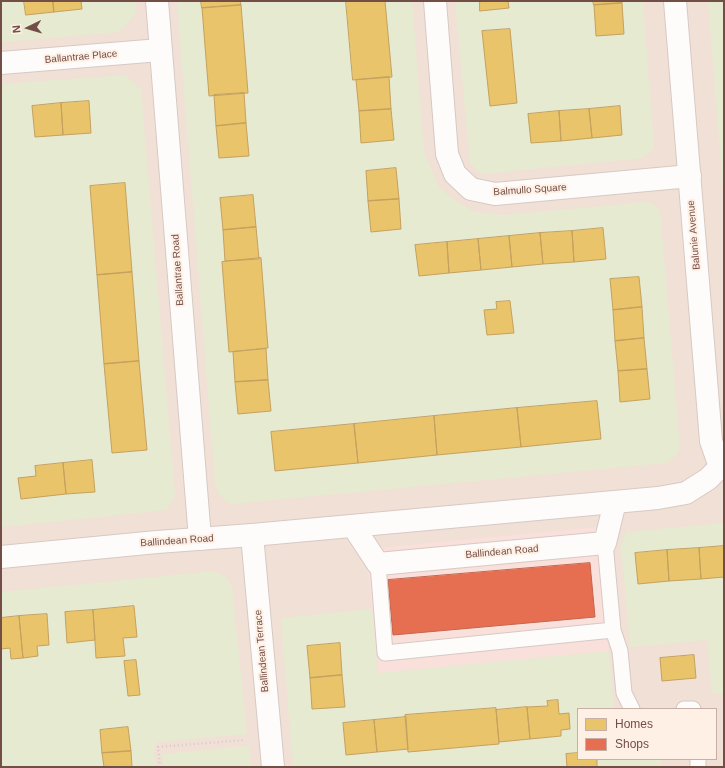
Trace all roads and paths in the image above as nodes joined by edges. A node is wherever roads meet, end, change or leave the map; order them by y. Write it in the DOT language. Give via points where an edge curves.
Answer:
graph roads {
  1 [pos="157,1"];
  2 [pos="435,1"];
  3 [pos="675,1"];
  4 [pos="160,50"];
  5 [pos="1,63"];
  6 [pos="690,176"];
  7 [pos="722,468"];
  8 [pos="615,502"];
  9 [pos="353,526"];
  10 [pos="252,535"];
  11 [pos="200,539"];
  12 [pos="604,543"];
  13 [pos="1,557"];
  14 [pos="378,564"];
  15 [pos="613,630"];
  16 [pos="632,708"];
  17 [pos="270,738"];
  18 [pos="160,767"];
  19 [pos="273,767"];
  1 -- 4 [label="street, Ballantrae Road"];
  2 -- 6 [label="street, Balmullo Square" via="447,154 455,174 471,189 495,194"];
  3 -- 6 [label="street, Balunie Avenue"];
  4 -- 5 [label="street, Ballantrae Place"];
  4 -- 11 [label="street, Ballantrae Road"];
  6 -- 7 [label="street, Balunie Avenue" via="711,441"];
  7 -- 8 [label="street, Ballindean Road" via="686,493"];
  8 -- 9 [label="street, Ballindean Road"];
  8 -- 12 [label="street"];
  9 -- 10 [label="street, Ballindean Road"];
  9 -- 14 [label="street"];
  10 -- 11 [label="street, Ballindean Road"];
  10 -- 17 [label="street, Ballindean Terrace"];
  11 -- 13 [label="street, Ballindean Road"];
  12 -- 14 [label="street, Ballindean Road"];
  12 -- 15 [label="lane"];
  14 -- 15 [label="lane" via="385,652"];
  15 -- 16 [label="lane" via="620,651 624,693"];
  17 -- 18 [label="path" via="158,748"];
  17 -- 19 [label="street, Ballindean Terrace"];
}
